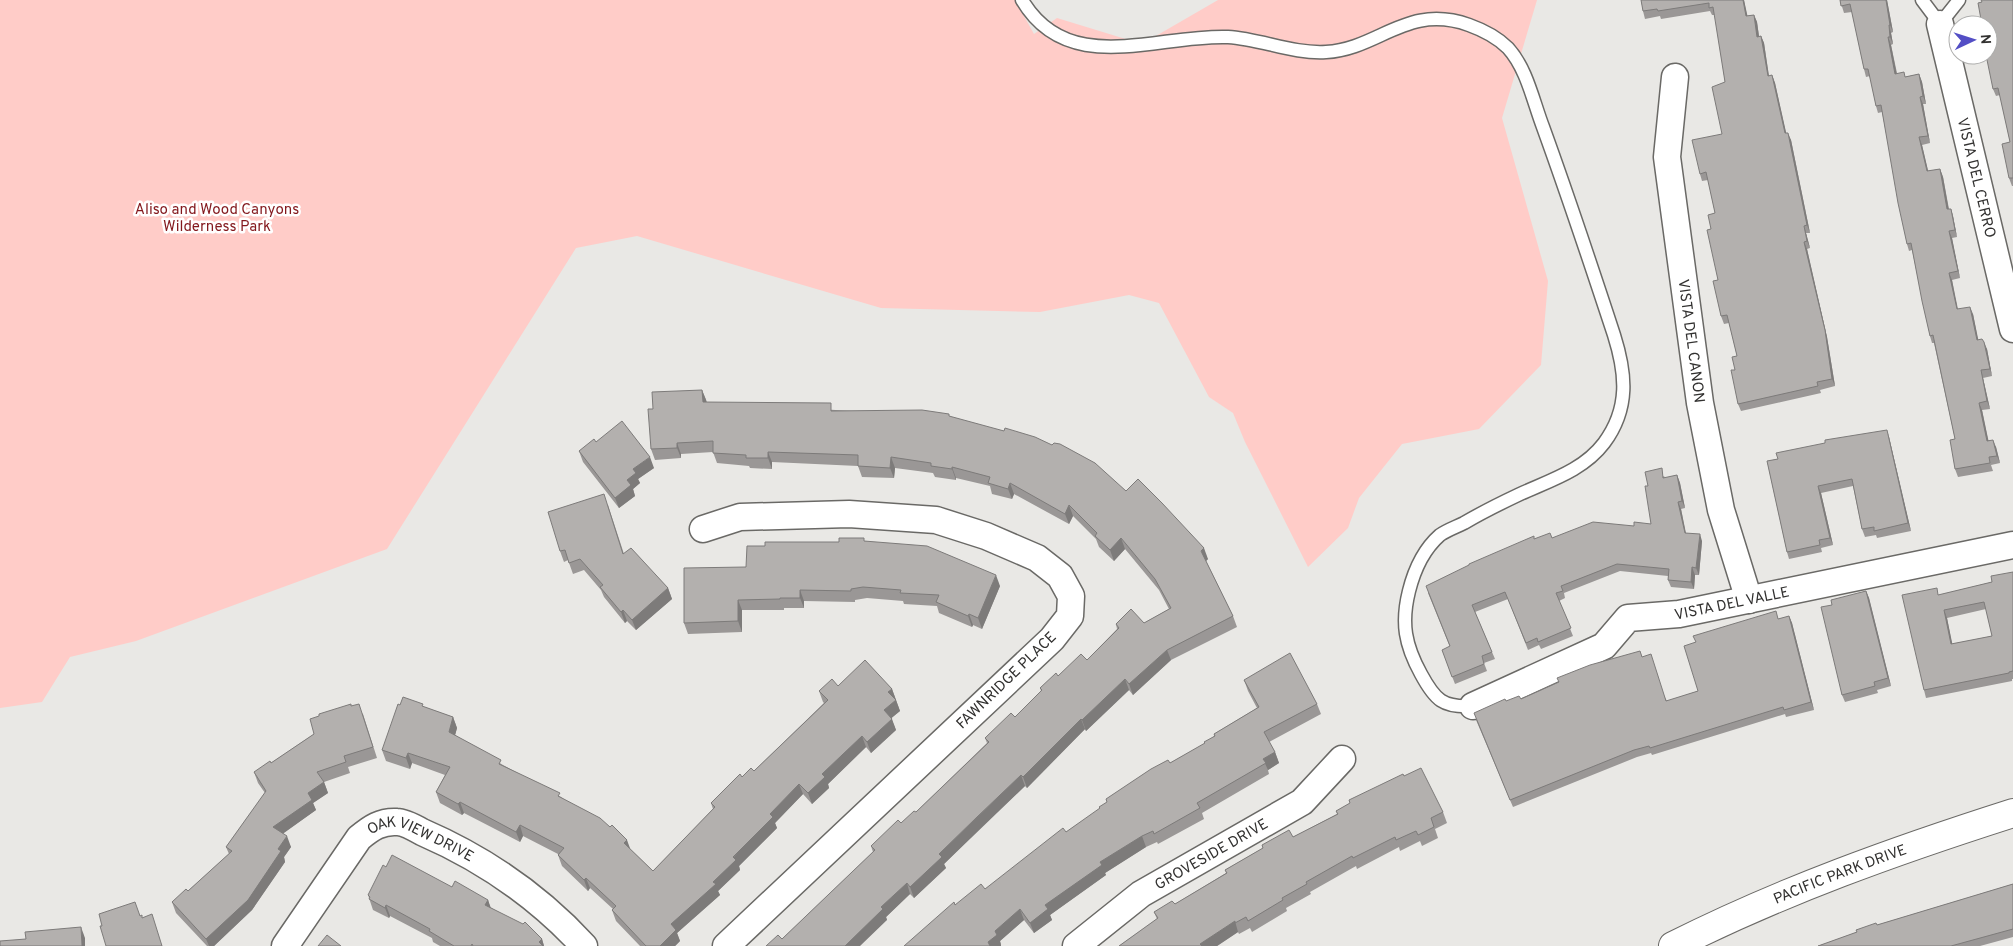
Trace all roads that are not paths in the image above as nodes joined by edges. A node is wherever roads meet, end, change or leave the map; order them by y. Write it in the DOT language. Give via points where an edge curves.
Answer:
graph roads {
  1 [pos="1022,0"];
  2 [pos="1922,0"];
  3 [pos="1959,0"];
  4 [pos="1940,24"];
  5 [pos="1675,77"];
  6 [pos="2013,329"];
  7 [pos="703,529"];
  8 [pos="2013,544"];
  9 [pos="1749,600"];
  10 [pos="1473,706"];
  11 [pos="1342,759"];
  12 [pos="2013,813"];
  13 [pos="285,946"];
  14 [pos="584,946"];
  15 [pos="726,946"];
  16 [pos="1076,946"];
  17 [pos="1673,946"];
  1 -- 10 [label="lane" via="1037,20 1057,36 1089,46 1111,47 1216,37 1327,52 1358,45 1406,23 1446,19 1480,29 1496,38 1516,58 1614,335 1623,363 1624,386 1617,421 1591,456 1558,477 1440,535 1424,554 1413,576 1404,630 1410,654 1431,693 1443,703 1456,707"];
  2 -- 4 [label="lane"];
  3 -- 4 [label="lane"];
  4 -- 6 [label="street, VISTA DEL CERRO"];
  5 -- 9 [label="street, VISTA DEL CANON" via="1667,157 1700,403 1721,510"];
  7 -- 15 [label="street, FAWNRIDGE PLACE" via="740,517 849,514 936,520 986,536 1037,558 1060,576 1071,596 1070,616 1052,639"];
  8 -- 9 [label="street, VISTA DEL VALLE"];
  9 -- 10 [label="street, VISTA DEL VALLE" via="1680,614 1628,618 1604,646"];
  11 -- 16 [label="street, GROVESIDE DRIVE" via="1302,802 1141,894"];
  12 -- 17 [label="main road, PACIFIC PARK DRIVE" via="1867,862 1723,920"];
  13 -- 14 [label="street, OAK VIEW DRIVE" via="360,838 375,825 398,821 437,838 492,869 536,902"];
}
